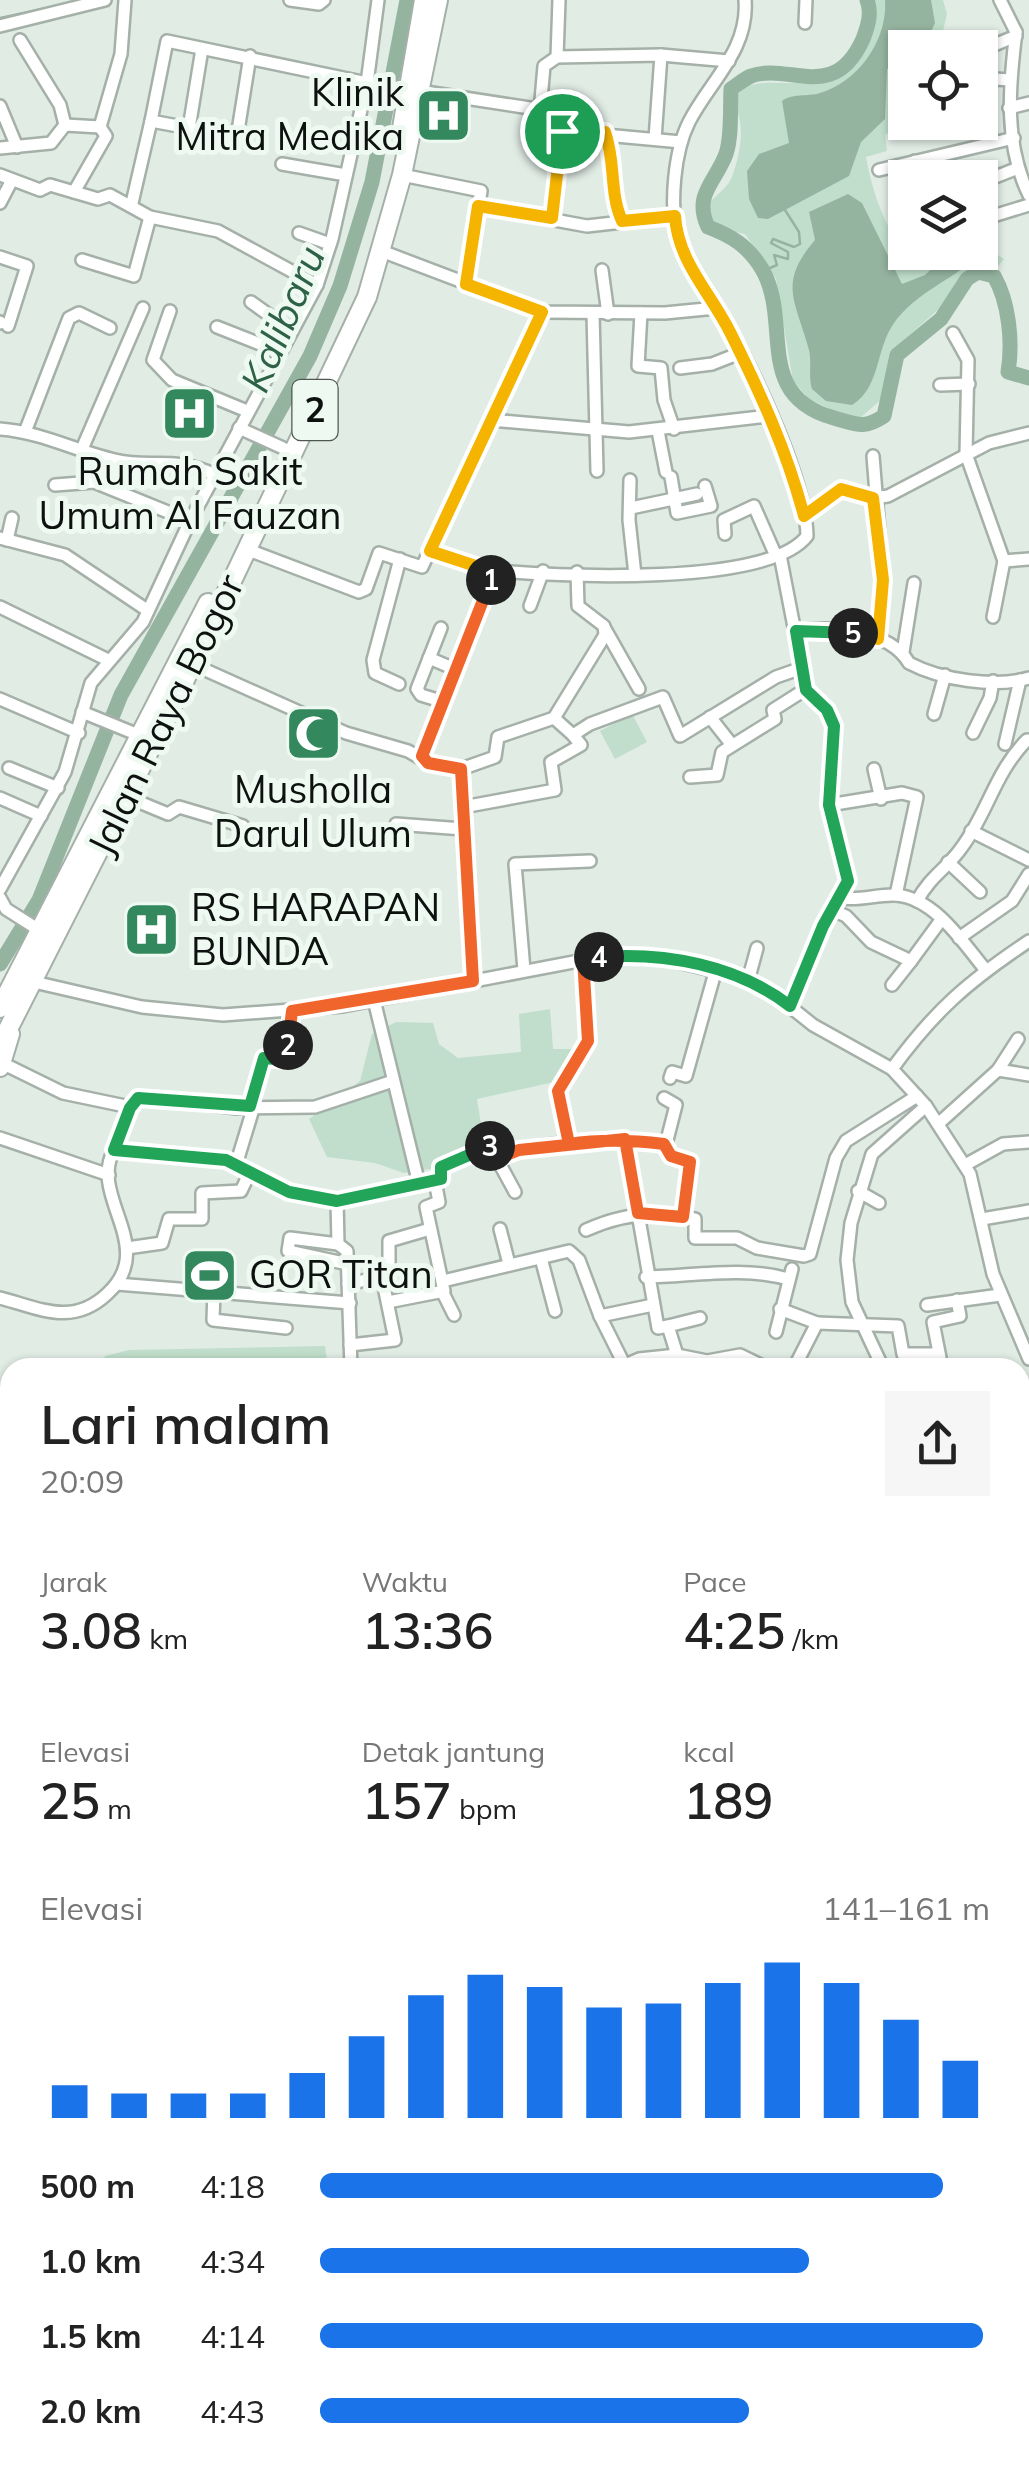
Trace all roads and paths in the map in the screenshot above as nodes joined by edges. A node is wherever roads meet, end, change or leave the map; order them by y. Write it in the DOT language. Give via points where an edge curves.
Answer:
graph roads {
  1 [pos="105,0"];
  2 [pos="124,0"];
  3 [pos="290,0"];
  4 [pos="324,0"];
  5 [pos="378,0"];
  6 [pos="424,0"];
  7 [pos="438,0"];
  8 [pos="559,0"];
  9 [pos="745,0"];
  10 [pos="806,0"];
  11 [pos="1000,0"];
  12 [pos="805,23"];
  13 [pos="0,26"];
  14 [pos="1020,32"];
  15 [pos="20,40"];
  16 [pos="202,49"];
  17 [pos="661,55"];
  18 [pos="250,56"];
  19 [pos="557,57"];
  20 [pos="728,61"];
  21 [pos="998,79"];
  22 [pos="1010,80"];
  23 [pos="372,83"];
  24 [pos="411,89"];
  25 [pos="1029,103"];
  26 [pos="0,106"];
  27 [pos="1010,108"];
  28 [pos="540,110"];
  29 [pos="151,122"];
  30 [pos="66,125"];
  31 [pos="100,127"];
  32 [pos="189,128"];
  33 [pos="562,131"];
  34 [pos="605,132"];
  35 [pos="656,138"];
  36 [pos="1014,138"];
  37 [pos="682,142"];
  38 [pos="17,147"];
  39 [pos="0,148"];
  40 [pos="920,160"];
  41 [pos="282,164"];
  42 [pos="888,168"];
  43 [pos="1018,168"];
  44 [pos="879,170"];
  45 [pos="346,174"];
  46 [pos="402,175"];
  47 [pos="998,176"];
  48 [pos="6,178"];
  49 [pos="74,192"];
  50 [pos="1029,195"];
  51 [pos="0,202"];
  52 [pos="132,203"];
  53 [pos="1029,205"];
  54 [pos="478,206"];
  55 [pos="998,214"];
  56 [pos="675,216"];
  57 [pos="150,217"];
  58 [pos="552,218"];
  59 [pos="622,221"];
  60 [pos="299,233"];
  61 [pos="330,244"];
  62 [pos="384,252"];
  63 [pos="0,257"];
  64 [pos="82,260"];
  65 [pos="602,270"];
  66 [pos="367,283"];
  67 [pos="466,284"];
  68 [pos="316,285"];
  69 [pos="250,302"];
  70 [pos="144,308"];
  71 [pos="716,308"];
  72 [pos="170,311"];
  73 [pos="542,312"];
  74 [pos="642,312"];
  75 [pos="592,314"];
  76 [pos="608,314"];
  77 [pos="5,324"];
  78 [pos="217,327"];
  79 [pos="110,328"];
  80 [pos="290,330"];
  81 [pos="953,333"];
  82 [pos="278,352"];
  83 [pos="740,353"];
  84 [pos="680,368"];
  85 [pos="969,384"];
  86 [pos="940,385"];
  87 [pos="247,411"];
  88 [pos="770,416"];
  89 [pos="491,420"];
  90 [pos="0,429"];
  91 [pos="674,429"];
  92 [pos="244,430"];
  93 [pos="596,431"];
  94 [pos="658,431"];
  95 [pos="25,432"];
  96 [pos="1024,433"];
  97 [pos="279,447"];
  98 [pos="82,449"];
  99 [pos="966,454"];
  100 [pos="872,456"];
  101 [pos="596,471"];
  102 [pos="216,475"];
  103 [pos="630,480"];
  104 [pos="55,485"];
  105 [pos="701,490"];
  106 [pos="873,498"];
  107 [pos="675,499"];
  108 [pos="631,508"];
  109 [pos="804,516"];
  110 [pos="12,518"];
  111 [pos="190,521"];
  112 [pos="725,534"];
  113 [pos="4,539"];
  114 [pos="246,549"];
  115 [pos="430,551"];
  116 [pos="778,556"];
  117 [pos="1029,558"];
  118 [pos="400,560"];
  119 [pos="1004,561"];
  120 [pos="542,571"];
  121 [pos="494,572"];
  122 [pos="577,572"];
  123 [pos="635,575"];
  124 [pos="914,582"];
  125 [pos="0,606"];
  126 [pos="530,606"];
  127 [pos="147,610"];
  128 [pos="993,617"];
  129 [pos="441,628"];
  130 [pos="606,628"];
  131 [pos="796,631"];
  132 [pos="878,639"];
  133 [pos="903,652"];
  134 [pos="430,658"];
  135 [pos="108,660"];
  136 [pos="192,664"];
  137 [pos="799,669"];
  138 [pos="456,670"];
  139 [pos="945,676"];
  140 [pos="1024,679"];
  141 [pos="993,681"];
  142 [pos="398,684"];
  143 [pos="639,689"];
  144 [pos="806,690"];
  145 [pos="0,698"];
  146 [pos="444,702"];
  147 [pos="82,712"];
  148 [pos="934,714"];
  149 [pos="710,717"];
  150 [pos="554,718"];
  151 [pos="79,732"];
  152 [pos="972,733"];
  153 [pos="574,735"];
  154 [pos="141,736"];
  155 [pos="1027,740"];
  156 [pos="1005,744"];
  157 [pos="732,745"];
  158 [pos="422,756"];
  159 [pos="9,768"];
  160 [pos="461,769"];
  161 [pos="874,769"];
  162 [pos="690,777"];
  163 [pos="58,788"];
  164 [pos="126,797"];
  165 [pos="0,798"];
  166 [pos="880,799"];
  167 [pos="829,805"];
  168 [pos="463,807"];
  169 [pos="41,816"];
  170 [pos="396,824"];
  171 [pos="242,826"];
  172 [pos="464,829"];
  173 [pos="971,831"];
  174 [pos="1029,860"];
  175 [pos="590,861"];
  176 [pos="948,862"];
  177 [pos="1029,874"];
  178 [pos="0,889"];
  179 [pos="980,892"];
  180 [pos="896,895"];
  181 [pos="842,898"];
  182 [pos="917,901"];
  183 [pos="5,908"];
  184 [pos="832,910"];
  185 [pos="941,920"];
  186 [pos="34,927"];
  187 [pos="958,938"];
  188 [pos="1029,941"];
  189 [pos="757,948"];
  190 [pos="583,958"];
  191 [pos="911,961"];
  192 [pos="984,968"];
  193 [pos="716,969"];
  194 [pos="524,970"];
  195 [pos="748,980"];
  196 [pos="473,981"];
  197 [pos="34,982"];
  198 [pos="892,985"];
  199 [pos="374,1000"];
  200 [pos="790,1006"];
  201 [pos="0,1008"];
  202 [pos="292,1011"];
  203 [pos="1018,1039"];
  204 [pos="3,1051"];
  205 [pos="892,1069"];
  206 [pos="998,1070"];
  207 [pos="1029,1075"];
  208 [pos="670,1078"];
  209 [pos="393,1081"];
  210 [pos="664,1098"];
  211 [pos="921,1101"];
  212 [pos="252,1106"];
  213 [pos="130,1108"];
  214 [pos="938,1124"];
  215 [pos="0,1138"];
  216 [pos="625,1139"];
  217 [pos="1029,1142"];
  218 [pos="569,1144"];
  219 [pos="665,1144"];
  220 [pos="114,1150"];
  221 [pos="496,1159"];
  222 [pos="236,1164"];
  223 [pos="966,1165"];
  224 [pos="250,1172"];
  225 [pos="109,1175"];
  226 [pos="435,1181"];
  227 [pos="419,1184"];
  228 [pos="858,1191"];
  229 [pos="515,1192"];
  230 [pos="337,1201"];
  231 [pos="879,1203"];
  232 [pos="1029,1211"];
  233 [pos="638,1213"];
  234 [pos="683,1217"];
  235 [pos="982,1220"];
  236 [pos="430,1229"];
  237 [pos="500,1229"];
  238 [pos="586,1230"];
  239 [pos="338,1244"];
  240 [pos="127,1248"];
  241 [pos="541,1258"];
  242 [pos="348,1264"];
  243 [pos="509,1264"];
  244 [pos="382,1277"];
  245 [pos="646,1277"];
  246 [pos="117,1284"];
  247 [pos="348,1284"];
  248 [pos="443,1287"];
  249 [pos="214,1291"];
  250 [pos="1000,1295"];
  251 [pos="0,1298"];
  252 [pos="957,1300"];
  253 [pos="388,1302"];
  254 [pos="350,1303"];
  255 [pos="653,1305"];
  256 [pos="926,1305"];
  257 [pos="780,1310"];
  258 [pos="555,1312"];
  259 [pos="454,1315"];
  260 [pos="600,1316"];
  261 [pos="700,1318"];
  262 [pos="817,1323"];
  263 [pos="859,1324"];
  264 [pos="663,1327"];
  265 [pos="286,1328"];
  266 [pos="776,1332"];
  267 [pos="350,1345"];
  268 [pos="676,1354"];
  269 [pos="939,1354"];
  270 [pos="351,1358"];
  271 [pos="618,1358"];
  272 [pos="658,1358"];
  273 [pos="694,1358"];
  274 [pos="802,1358"];
  275 [pos="879,1358"];
  276 [pos="940,1358"];
  277 [pos="1029,1358"];
  1 -- 13 [label="street"];
  2 -- 31 [label="street" via="121,54"];
  3 -- 4 [label="street"];
  5 -- 23 [label="street"];
  6 -- 24 [label="highway, Jalan Raya Bogor / 2"];
  7 -- 24 [label="highway, Jalan Raya Bogor / 2"];
  8 -- 19 [label="street"];
  9 -- 20 [label="street" via="746,22"];
  10 -- 12 [label="street"];
  11 -- 14 [label="street"];
  14 -- 22 [label="street"];
  15 -- 30 [label="street"];
  16 -- 18 [label="street"];
  16 -- 29 [label="street" via="165,42"];
  16 -- 32 [label="street"];
  17 -- 19 [label="street"];
  17 -- 20 [label="street"];
  17 -- 35 [label="street"];
  18 -- 23 [label="street"];
  18 -- 32 [label="street" via="236,137"];
  19 -- 28 [label="street" via="544,66"];
  20 -- 37 [label="street"];
  21 -- 22 [label="street"];
  22 -- 27 [label="street"];
  23 -- 24 [label="street"];
  23 -- 45 [label="street"];
  24 -- 28 [label="street"];
  24 -- 46 [label="highway, Jalan Raya Bogor / 2"];
  24 -- 66 [label="highway, Jalan Raya Bogor / 2"];
  25 -- 27 [label="street"];
  26 -- 38 [label="street"];
  27 -- 36 [label="street"];
  28 -- 33 [label="street" via="558,114"];
  29 -- 32 [label="street"];
  29 -- 52 [label="street"];
  30 -- 31 [label="street"];
  30 -- 38 [label="street" via="55,141"];
  31 -- 49 [label="street" via="106,132 102,148"];
  33 -- 34 [label="street"];
  33 -- 58 [label="street"];
  34 -- 35 [label="street"];
  34 -- 59 [label="street"];
  35 -- 37 [label="street"];
  36 -- 40 [label="street"];
  36 -- 43 [label="street"];
  37 -- 56 [label="street"];
  38 -- 39 [label="street"];
  41 -- 45 [label="street"];
  42 -- 44 [label="street"];
  43 -- 47 [label="street"];
  43 -- 50 [label="street"];
  45 -- 61 [label="street"];
  46 -- 54 [label="street" via="480,189"];
  46 -- 62 [label="highway, Jalan Raya Bogor / 2"];
  48 -- 49 [label="street"];
  48 -- 51 [label="street"];
  49 -- 57 [label="street" via="98,200 110,195"];
  53 -- 55 [label="street"];
  54 -- 58 [label="street"];
  54 -- 67 [label="street"];
  56 -- 59 [label="street"];
  56 -- 71 [label="street" via="681,250"];
  57 -- 64 [label="street" via="134,281"];
  57 -- 68 [label="street" via="218,230"];
  58 -- 59 [label="street" via="587,226"];
  60 -- 61 [label="street"];
  61 -- 68 [label="street"];
  62 -- 66 [label="highway, Jalan Raya Bogor / 2"];
  62 -- 67 [label="street"];
  63 -- 77 [label="street" via="28,266"];
  65 -- 76 [label="street"];
  66 -- 97 [label="highway, Jalan Raya Bogor / 2"];
  66 -- 114 [label="highway, Jalan Raya Bogor / 2"];
  67 -- 73 [label="street"];
  68 -- 80 [label="street"];
  69 -- 80 [label="street"];
  70 -- 98 [label="street"];
  71 -- 74 [label="street"];
  71 -- 83 [label="street"];
  72 -- 87 [label="street" via="153,360 172,380"];
  73 -- 75 [label="street"];
  73 -- 89 [label="street"];
  74 -- 76 [label="street"];
  74 -- 91 [label="street" via="638,366 661,368"];
  75 -- 76 [label="street"];
  75 -- 93 [label="street"];
  78 -- 82 [label="street"];
  79 -- 95 [label="street" via="79,313 69,318"];
  80 -- 82 [label="street"];
  81 -- 85 [label="street" via="968,360"];
  82 -- 87 [label="street"];
  83 -- 84 [label="street"];
  83 -- 88 [label="street"];
  85 -- 86 [label="street"];
  85 -- 99 [label="street"];
  87 -- 92 [label="street"];
  88 -- 91 [label="street"];
  88 -- 109 [label="street"];
  89 -- 93 [label="street"];
  89 -- 115 [label="street"];
  90 -- 95 [label="street"];
  91 -- 94 [label="street"];
  92 -- 97 [label="street"];
  92 -- 102 [label="street"];
  93 -- 94 [label="street"];
  93 -- 101 [label="street"];
  94 -- 107 [label="street"];
  95 -- 98 [label="street"];
  96 -- 99 [label="street"];
  97 -- 154 [label="highway, Jalan Raya Bogor / 2"];
  98 -- 102 [label="street" via="120,461 178,462"];
  99 -- 106 [label="street"];
  99 -- 119 [label="street"];
  100 -- 106 [label="street"];
  102 -- 111 [label="street"];
  103 -- 108 [label="street"];
  104 -- 111 [label="street" via="94,482"];
  105 -- 107 [label="street" via="711,506 677,512"];
  106 -- 109 [label="street" via="841,489"];
  106 -- 132 [label="street" via="883,580"];
  107 -- 108 [label="street"];
  108 -- 123 [label="street"];
  109 -- 116 [label="street" via="807,536"];
  110 -- 113 [label="street"];
  111 -- 127 [label="street"];
  112 -- 116 [label="street" via="724,520 754,506"];
  113 -- 127 [label="street" via="65,554"];
  114 -- 118 [label="street" via="359,592 366,589 375,555"];
  114 -- 136 [label="highway, Jalan Raya Bogor / 2"];
  115 -- 118 [label="street" via="422,567"];
  115 -- 121 [label="street"];
  116 -- 123 [label="street" via="740,569"];
  116 -- 131 [label="street"];
  117 -- 119 [label="street"];
  118 -- 142 [label="street" via="373,660 375,674"];
  119 -- 128 [label="street"];
  120 -- 121 [label="street"];
  120 -- 122 [label="street"];
  120 -- 126 [label="street"];
  121 -- 138 [label="street"];
  122 -- 123 [label="street"];
  122 -- 130 [label="street" via="577,604"];
  124 -- 133 [label="street"];
  125 -- 135 [label="street"];
  127 -- 135 [label="street" via="137,632"];
  129 -- 134 [label="street"];
  130 -- 143 [label="street"];
  130 -- 150 [label="street"];
  131 -- 132 [label="street" via="833,629"];
  131 -- 137 [label="street"];
  132 -- 133 [label="street"];
  133 -- 139 [label="street" via="909,663"];
  134 -- 138 [label="street"];
  134 -- 146 [label="street" via="418,692"];
  135 -- 147 [label="street" via="90,683"];
  136 -- 158 [label="street" via="346,733"];
  136 -- 164 [label="highway, Jalan Raya Bogor / 2"];
  137 -- 144 [label="street"];
  137 -- 149 [label="street"];
  138 -- 146 [label="street"];
  139 -- 141 [label="street"];
  139 -- 148 [label="street"];
  140 -- 141 [label="street"];
  140 -- 156 [label="street"];
  141 -- 152 [label="street"];
  144 -- 157 [label="street"];
  144 -- 167 [label="street" via="834,726"];
  145 -- 151 [label="street"];
  146 -- 158 [label="street"];
  147 -- 151 [label="street"];
  147 -- 154 [label="street"];
  149 -- 153 [label="street" via="680,736 662,697"];
  149 -- 157 [label="street"];
  150 -- 153 [label="street"];
  150 -- 160 [label="street" via="498,738 495,757"];
  151 -- 163 [label="street"];
  153 -- 168 [label="street" via="581,746 551,762 555,790"];
  154 -- 186 [label="highway, Jalan Raya Bogor / 2"];
  155 -- 173 [label="street" via="996,776"];
  157 -- 162 [label="street" via="722,752 717,775"];
  158 -- 160 [label="street"];
  159 -- 163 [label="street"];
  160 -- 168 [label="street"];
  161 -- 166 [label="street"];
  163 -- 169 [label="street"];
  164 -- 171 [label="street" via="168,814 179,807"];
  164 -- 197 [label="highway, Jalan Raya Bogor / 2"];
  165 -- 169 [label="street"];
  166 -- 167 [label="street"];
  166 -- 180 [label="street" via="904,793 918,799"];
  167 -- 181 [label="street" via="847,871"];
  168 -- 172 [label="street"];
  169 -- 178 [label="street"];
  170 -- 172 [label="street"];
  172 -- 196 [label="street"];
  173 -- 174 [label="street"];
  173 -- 176 [label="street"];
  175 -- 194 [label="street" via="515,864"];
  176 -- 179 [label="street"];
  176 -- 182 [label="street"];
  177 -- 187 [label="street" via="1012,901"];
  180 -- 181 [label="street"];
  180 -- 182 [label="street"];
  181 -- 184 [label="street"];
  182 -- 185 [label="street"];
  183 -- 186 [label="street"];
  184 -- 191 [label="street" via="871,942"];
  184 -- 200 [label="street"];
  185 -- 187 [label="street"];
  185 -- 191 [label="street"];
  186 -- 201 [label="highway, Jalan Raya Bogor / 2"];
  187 -- 192 [label="street"];
  188 -- 192 [label="street"];
  189 -- 195 [label="street"];
  190 -- 193 [label="street" via="641,956"];
  190 -- 194 [label="street"];
  190 -- 218 [label="street" via="588,1041 558,1091"];
  191 -- 198 [label="street"];
  192 -- 205 [label="street" via="928,1022"];
  193 -- 195 [label="street"];
  193 -- 208 [label="street" via="686,1076 671,1072"];
  194 -- 196 [label="street"];
  195 -- 200 [label="street"];
  196 -- 199 [label="street"];
  197 -- 202 [label="street" via="194,1014"];
  197 -- 204 [label="highway, Jalan Raya Bogor / 2"];
  199 -- 202 [label="street"];
  199 -- 209 [label="street"];
  200 -- 205 [label="street"];
  202 -- 212 [label="street" via="286,1060 264,1058"];
  203 -- 206 [label="street"];
  204 -- 213 [label="street" via="62,1093"];
  205 -- 211 [label="street"];
  206 -- 207 [label="street"];
  206 -- 214 [label="street"];
  209 -- 212 [label="street" via="315,1107"];
  209 -- 227 [label="street"];
  210 -- 219 [label="street" via="676,1105"];
  211 -- 214 [label="street"];
  211 -- 228 [label="street" via="872,1154"];
  211 -- 234 [label="street" via="846,1141 810,1254 796,1257 737,1238 696,1238 694,1219"];
  212 -- 213 [label="street" via="144,1097"];
  212 -- 222 [label="street"];
  213 -- 220 [label="street"];
  214 -- 223 [label="street"];
  215 -- 225 [label="street"];
  216 -- 218 [label="street"];
  216 -- 219 [label="street"];
  216 -- 233 [label="street"];
  217 -- 223 [label="street" via="1003,1144"];
  218 -- 221 [label="street"];
  219 -- 234 [label="street" via="671,1156 690,1162"];
  220 -- 222 [label="street"];
  220 -- 225 [label="street"];
  221 -- 226 [label="street" via="490,1146 441,1167 442,1178"];
  221 -- 229 [label="street"];
  222 -- 224 [label="street"];
  223 -- 235 [label="street"];
  224 -- 230 [label="street" via="289,1192"];
  224 -- 240 [label="street" via="241,1191 202,1193 202,1219 169,1219 163,1242"];
  225 -- 240 [label="street"];
  226 -- 227 [label="street"];
  226 -- 236 [label="street" via="439,1202 426,1207"];
  227 -- 230 [label="street"];
  228 -- 231 [label="street"];
  228 -- 263 [label="street" via="846,1260"];
  230 -- 239 [label="street"];
  232 -- 235 [label="street"];
  233 -- 234 [label="street"];
  233 -- 238 [label="street"];
  233 -- 245 [label="street"];
  235 -- 250 [label="street"];
  236 -- 244 [label="street" via="388,1241 392,1273"];
  236 -- 248 [label="street"];
  237 -- 243 [label="street"];
  239 -- 242 [label="street"];
  239 -- 242 [label="street" via="290,1238 288,1251"];
  240 -- 246 [label="street" via="128,1264"];
  241 -- 243 [label="street"];
  241 -- 258 [label="street"];
  241 -- 260 [label="street" via="575,1255"];
  242 -- 247 [label="street"];
  243 -- 248 [label="street"];
  244 -- 247 [label="street"];
  244 -- 253 [label="street"];
  245 -- 255 [label="street"];
  245 -- 257 [label="street" via="790,1274"];
  246 -- 249 [label="street"];
  246 -- 251 [label="street" via="100,1300 60,1316"];
  247 -- 254 [label="street"];
  248 -- 253 [label="street"];
  248 -- 259 [label="street"];
  249 -- 254 [label="street"];
  249 -- 265 [label="street" via="214,1320"];
  250 -- 252 [label="street"];
  250 -- 277 [label="street"];
  252 -- 256 [label="street"];
  252 -- 269 [label="street" via="960,1316 933,1322"];
  253 -- 267 [label="street" via="394,1342"];
  254 -- 267 [label="street"];
  255 -- 260 [label="street"];
  255 -- 264 [label="street"];
  257 -- 262 [label="street"];
  257 -- 266 [label="street"];
  260 -- 271 [label="street"];
  261 -- 264 [label="street"];
  262 -- 263 [label="street"];
  262 -- 274 [label="street"];
  263 -- 269 [label="street" via="898,1326 903,1354"];
  263 -- 275 [label="street"];
  264 -- 268 [label="street"];
  267 -- 270 [label="street"];
  268 -- 272 [label="street"];
  268 -- 273 [label="street"];
  269 -- 276 [label="street"];
}
